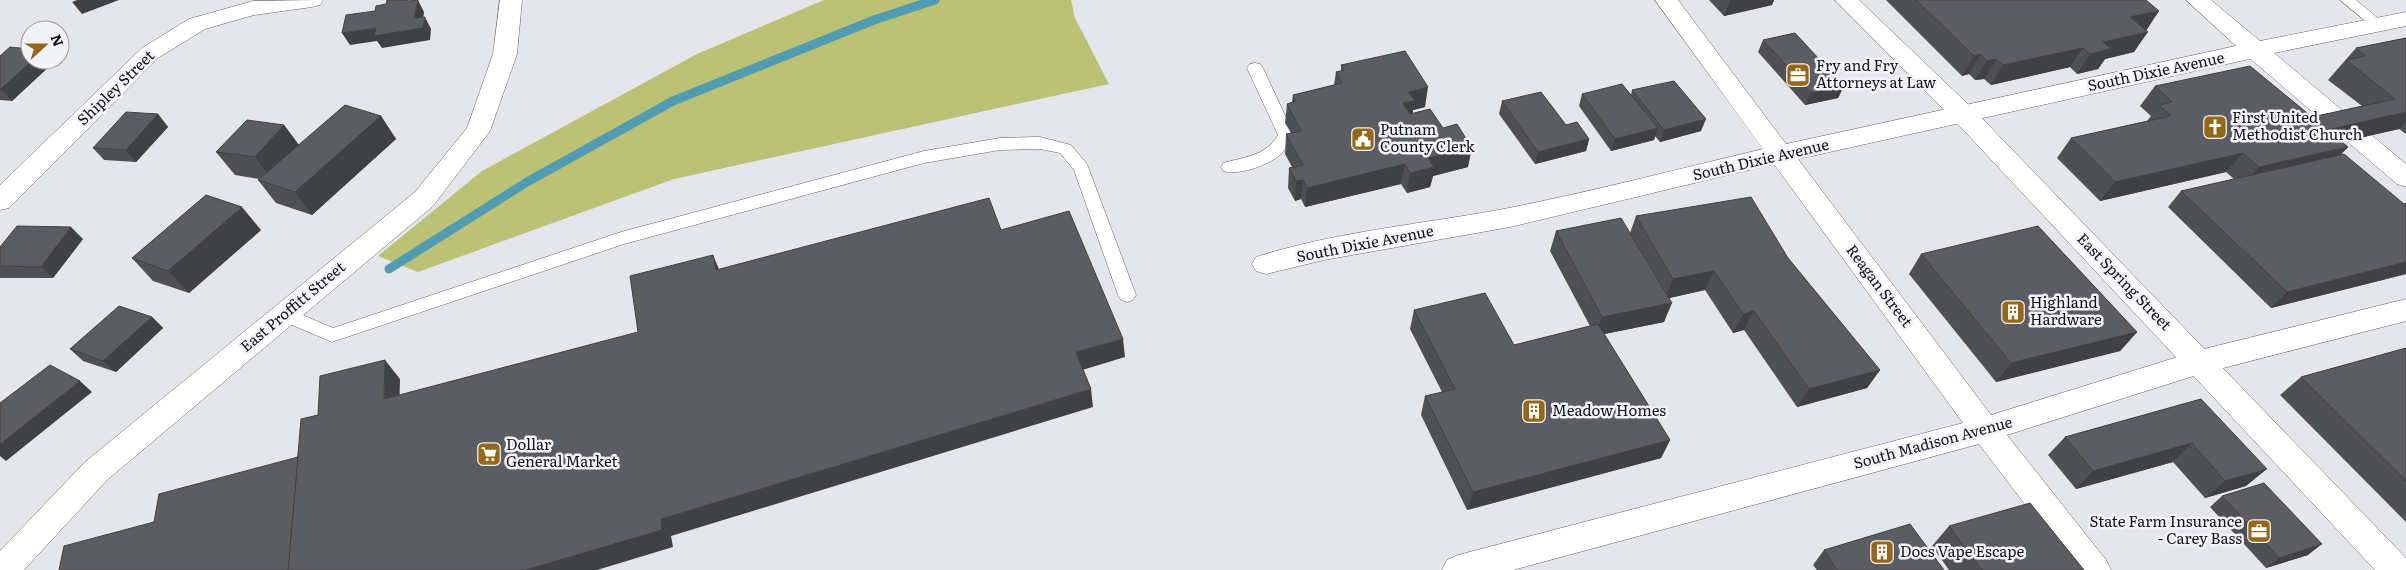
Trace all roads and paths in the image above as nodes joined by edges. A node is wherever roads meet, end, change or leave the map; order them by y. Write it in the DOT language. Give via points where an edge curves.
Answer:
graph roads {
  1 [pos="312,0"];
  2 [pos="511,0"];
  3 [pos="1666,0"];
  4 [pos="1846,0"];
  5 [pos="2197,0"];
  6 [pos="2347,0"];
  7 [pos="2406,19"];
  8 [pos="2379,25"];
  9 [pos="2254,50"];
  10 [pos="1255,68"];
  11 [pos="1964,114"];
  12 [pos="1781,154"];
  13 [pos="1228,167"];
  14 [pos="2406,178"];
  15 [pos="0,201"];
  16 [pos="1266,264"];
  17 [pos="1128,295"];
  18 [pos="2406,310"];
  19 [pos="284,314"];
  20 [pos="2200,362"];
  21 [pos="1985,430"];
  22 [pos="4,570"];
  23 [pos="1458,570"];
  24 [pos="2095,570"];
  25 [pos="2396,570"];
  1 -- 15 [label="street, Shipley Street" via="254,8 197,24 150,53"];
  2 -- 19 [label="street, East Proffitt Street" via="505,54 478,131 424,199"];
  3 -- 12 [label="street, Reagan Street"];
  4 -- 11 [label="street, East Spring Street"];
  5 -- 9 [label="street"];
  6 -- 8 [label="lane"];
  7 -- 8 [label="street, South Dixie Avenue"];
  8 -- 9 [label="street, South Dixie Avenue"];
  9 -- 11 [label="street, South Dixie Avenue"];
  9 -- 14 [label="street"];
  10 -- 13 [label="lane" via="1286,135 1281,147 1266,157"];
  11 -- 12 [label="street, South Dixie Avenue"];
  11 -- 20 [label="street, East Spring Street"];
  12 -- 16 [label="street, South Dixie Avenue" via="1510,217 1324,250"];
  12 -- 21 [label="street, Reagan Street"];
  17 -- 19 [label="lane" via="1081,168 1065,149 1040,143 1000,144 924,158 622,238 332,336"];
  18 -- 20 [label="street, South Madison Avenue"];
  19 -- 22 [label="street, East Proffitt Street" via="96,471"];
  20 -- 21 [label="street, South Madison Avenue"];
  20 -- 25 [label="street, East Spring Street"];
  21 -- 23 [label="street, South Madison Avenue"];
  21 -- 24 [label="street, Reagan Street"];
}
